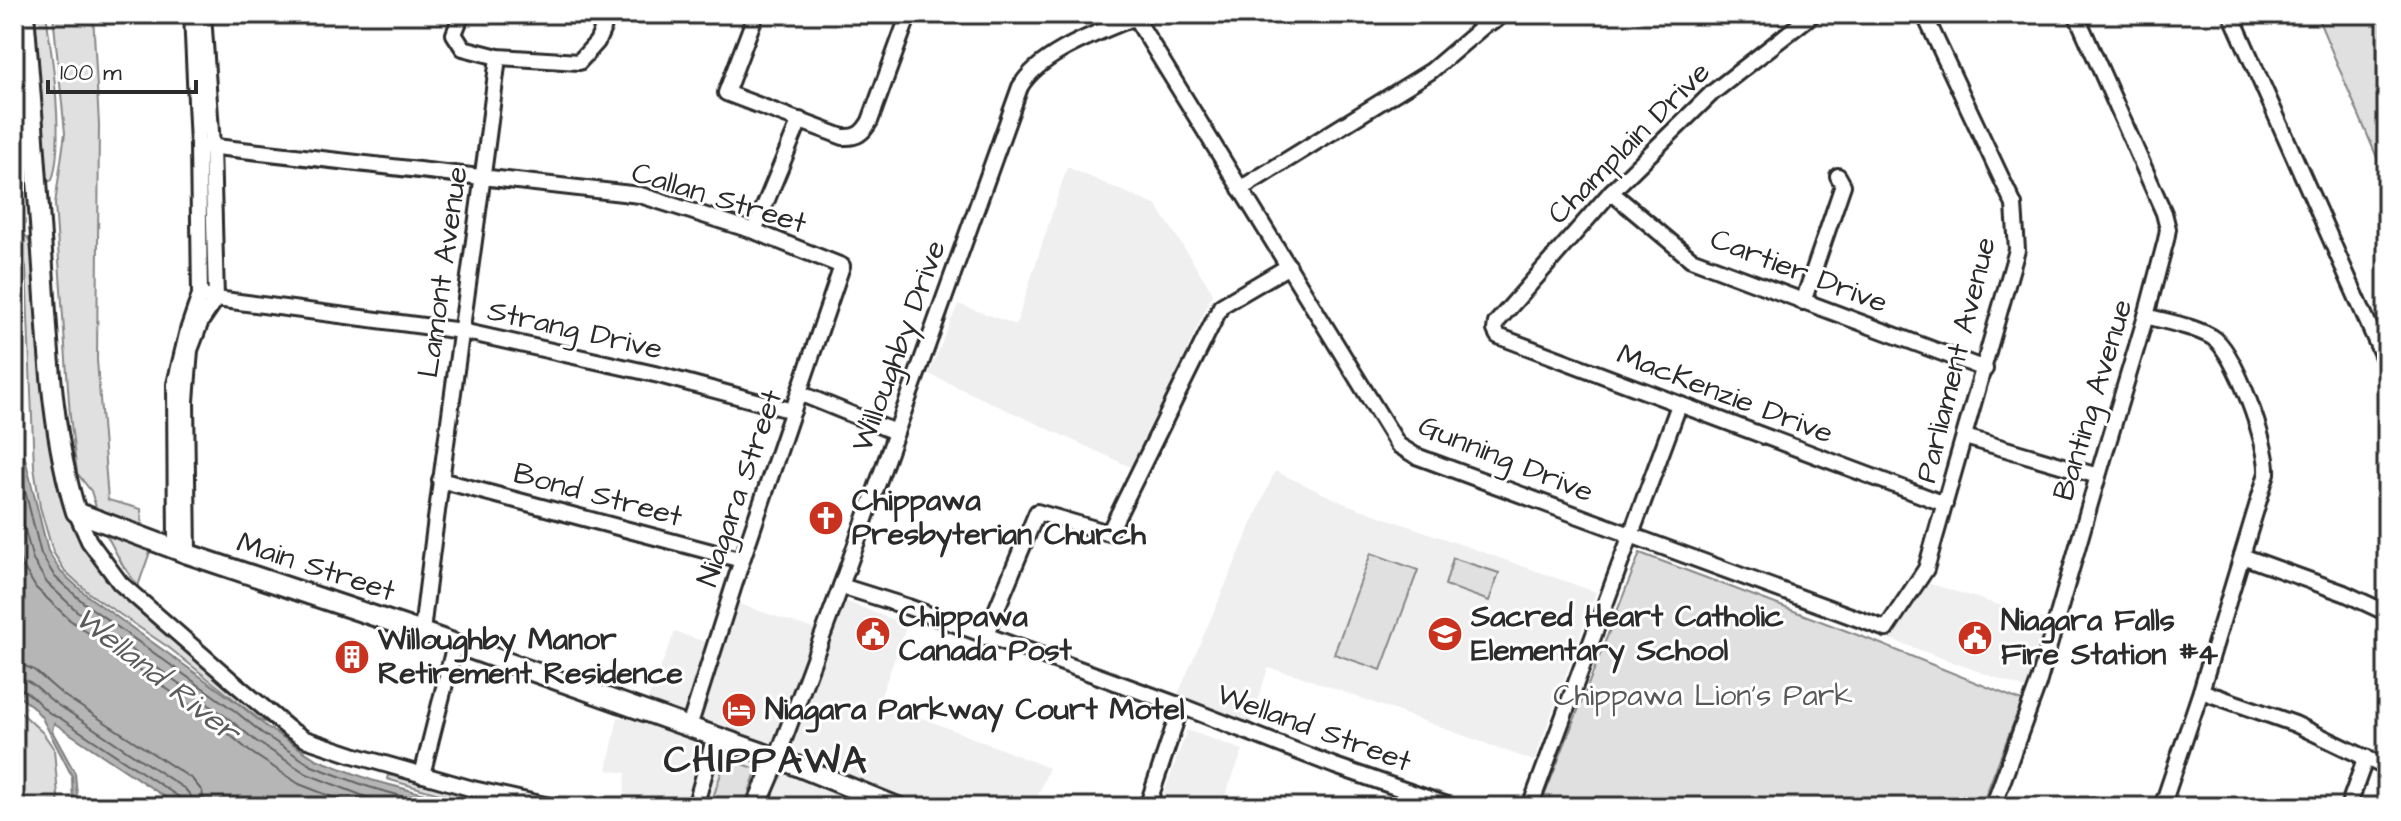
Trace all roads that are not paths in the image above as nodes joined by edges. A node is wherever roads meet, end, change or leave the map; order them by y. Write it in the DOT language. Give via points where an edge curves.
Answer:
graph roads {
  1 [pos="24,14"];
  2 [pos="192,14"];
  3 [pos="203,14"];
  4 [pos="462,14"];
  5 [pos="609,14"];
  6 [pos="756,14"];
  7 [pos="909,14"];
  8 [pos="1472,14"];
  9 [pos="1501,14"];
  10 [pos="1813,14"];
  11 [pos="1924,14"];
  12 [pos="2076,14"];
  13 [pos="2231,14"];
  14 [pos="1138,16"];
  15 [pos="1486,24"];
  16 [pos="498,57"];
  17 [pos="800,120"];
  18 [pos="205,145"];
  19 [pos="483,176"];
  20 [pos="1838,176"];
  21 [pos="1240,189"];
  22 [pos="1611,192"];
  23 [pos="754,231"];
  24 [pos="842,266"];
  25 [pos="1289,266"];
  26 [pos="200,295"];
  27 [pos="216,299"];
  28 [pos="1803,302"];
  29 [pos="2146,316"];
  30 [pos="1496,323"];
  31 [pos="462,331"];
  32 [pos="2387,366"];
  33 [pos="1985,369"];
  34 [pos="799,393"];
  35 [pos="1679,405"];
  36 [pos="793,411"];
  37 [pos="895,432"];
  38 [pos="1965,437"];
  39 [pos="2098,476"];
  40 [pos="440,480"];
  41 [pos="1945,504"];
  42 [pos="76,512"];
  43 [pos="1631,535"];
  44 [pos="182,551"];
  45 [pos="2242,556"];
  46 [pos="742,560"];
  47 [pos="841,586"];
  48 [pos="2387,613"];
  49 [pos="1886,629"];
  50 [pos="422,632"];
  51 [pos="985,637"];
  52 [pos="455,644"];
  53 [pos="2201,691"];
  54 [pos="1181,706"];
  55 [pos="689,727"];
  56 [pos="715,736"];
  57 [pos="2366,757"];
  58 [pos="777,758"];
  59 [pos="2387,768"];
  60 [pos="422,775"];
  61 [pos="888,805"];
  62 [pos="554,807"];
  63 [pos="695,807"];
  64 [pos="756,807"];
  65 [pos="1147,807"];
  66 [pos="1453,807"];
  67 [pos="1530,807"];
  68 [pos="1993,807"];
  69 [pos="2162,807"];
  70 [pos="2348,807"];
  1 -- 42 [label="main road" via="49,350 67,484"];
  2 -- 18 [label="street"];
  3 -- 18 [label="street"];
  4 -- 16 [label="street" via="454,34 463,48"];
  5 -- 16 [label="street" via="597,42 579,62"];
  6 -- 17 [label="street" via="726,93"];
  7 -- 17 [label="street" via="863,132 843,137"];
  8 -- 15 [label="street"];
  9 -- 15 [label="street"];
  10 -- 22 [label="street, Champlain Drive" via="1720,85"];
  11 -- 33 [label="street, Parliament Avenue" via="2014,205 2017,250"];
  12 -- 29 [label="street, Banting Avenue" via="2167,221"];
  13 -- 32 [label="street"];
  14 -- 21 [label="street, Gunning Drive"];
  14 -- 37 [label="street, Willoughby Drive" via="1041,63 1020,87"];
  15 -- 21 [label="street" via="1431,71"];
  16 -- 19 [label="street, Lamont Avenue"];
  17 -- 23 [label="street"];
  18 -- 19 [label="street, Callan Street"];
  18 -- 26 [label="street"];
  18 -- 27 [label="street"];
  19 -- 23 [label="street, Callan Street" via="640,195"];
  19 -- 31 [label="street, Lamont Avenue"];
  20 -- 28 [label="street" via="1843,185"];
  21 -- 25 [label="street, Gunning Drive"];
  22 -- 28 [label="street, Cartier Drive" via="1691,259"];
  22 -- 30 [label="street, Champlain Drive"];
  23 -- 24 [label="street, Callan Street"];
  24 -- 34 [label="street, Niagara Street"];
  25 -- 43 [label="street, Gunning Drive" via="1398,445"];
  25 -- 51 [label="street" via="1221,306 1109,533 1037,512"];
  26 -- 27 [label="street, Strang Drive"];
  26 -- 44 [label="street" via="175,384"];
  27 -- 31 [label="street, Strang Drive"];
  27 -- 44 [label="street" via="190,350"];
  28 -- 33 [label="street, Cartier Drive"];
  29 -- 39 [label="street, Banting Avenue"];
  29 -- 45 [label="street" via="2213,337 2251,406 2267,455 2267,473"];
  30 -- 35 [label="street, MacKenzie Drive" via="1498,336"];
  31 -- 36 [label="street, Strang Drive"];
  31 -- 40 [label="street, Lamont Avenue"];
  33 -- 38 [label="street, Parliament Avenue"];
  34 -- 36 [label="street, Niagara Street"];
  34 -- 37 [label="street"];
  35 -- 41 [label="street, MacKenzie Drive"];
  35 -- 43 [label="street"];
  36 -- 46 [label="street, Niagara Street"];
  37 -- 47 [label="street, Willoughby Drive"];
  38 -- 39 [label="street"];
  38 -- 41 [label="street, Parliament Avenue"];
  39 -- 68 [label="street, Banting Avenue" via="2038,684"];
  40 -- 46 [label="street, Bond Street"];
  40 -- 50 [label="street, Lamont Avenue"];
  41 -- 49 [label="street, Parliament Avenue" via="1923,576"];
  42 -- 44 [label="main road, Main Street"];
  42 -- 60 [label="street" via="89,541 120,583 289,729 331,749"];
  43 -- 49 [label="street, Gunning Drive"];
  43 -- 67 [label="street"];
  44 -- 50 [label="main road, Main Street"];
  45 -- 48 [label="street"];
  45 -- 53 [label="street"];
  46 -- 55 [label="street, Niagara Street"];
  47 -- 51 [label="street, Welland Street"];
  47 -- 58 [label="street, Willoughby Drive"];
  50 -- 52 [label="main road, Main Street"];
  51 -- 54 [label="street, Welland Street"];
  52 -- 55 [label="main road, Main Street"];
  52 -- 60 [label="street"];
  53 -- 57 [label="street" via="2283,718"];
  53 -- 69 [label="street"];
  54 -- 65 [label="street"];
  54 -- 66 [label="street, Welland Street"];
  55 -- 56 [label="main road, Main Street"];
  56 -- 58 [label="main road, Main Street"];
  56 -- 63 [label="street"];
  57 -- 59 [label="street"];
  57 -- 70 [label="street"];
  58 -- 61 [label="main road, Main Street"];
  58 -- 64 [label="main road"];
  60 -- 62 [label="street"];
}
